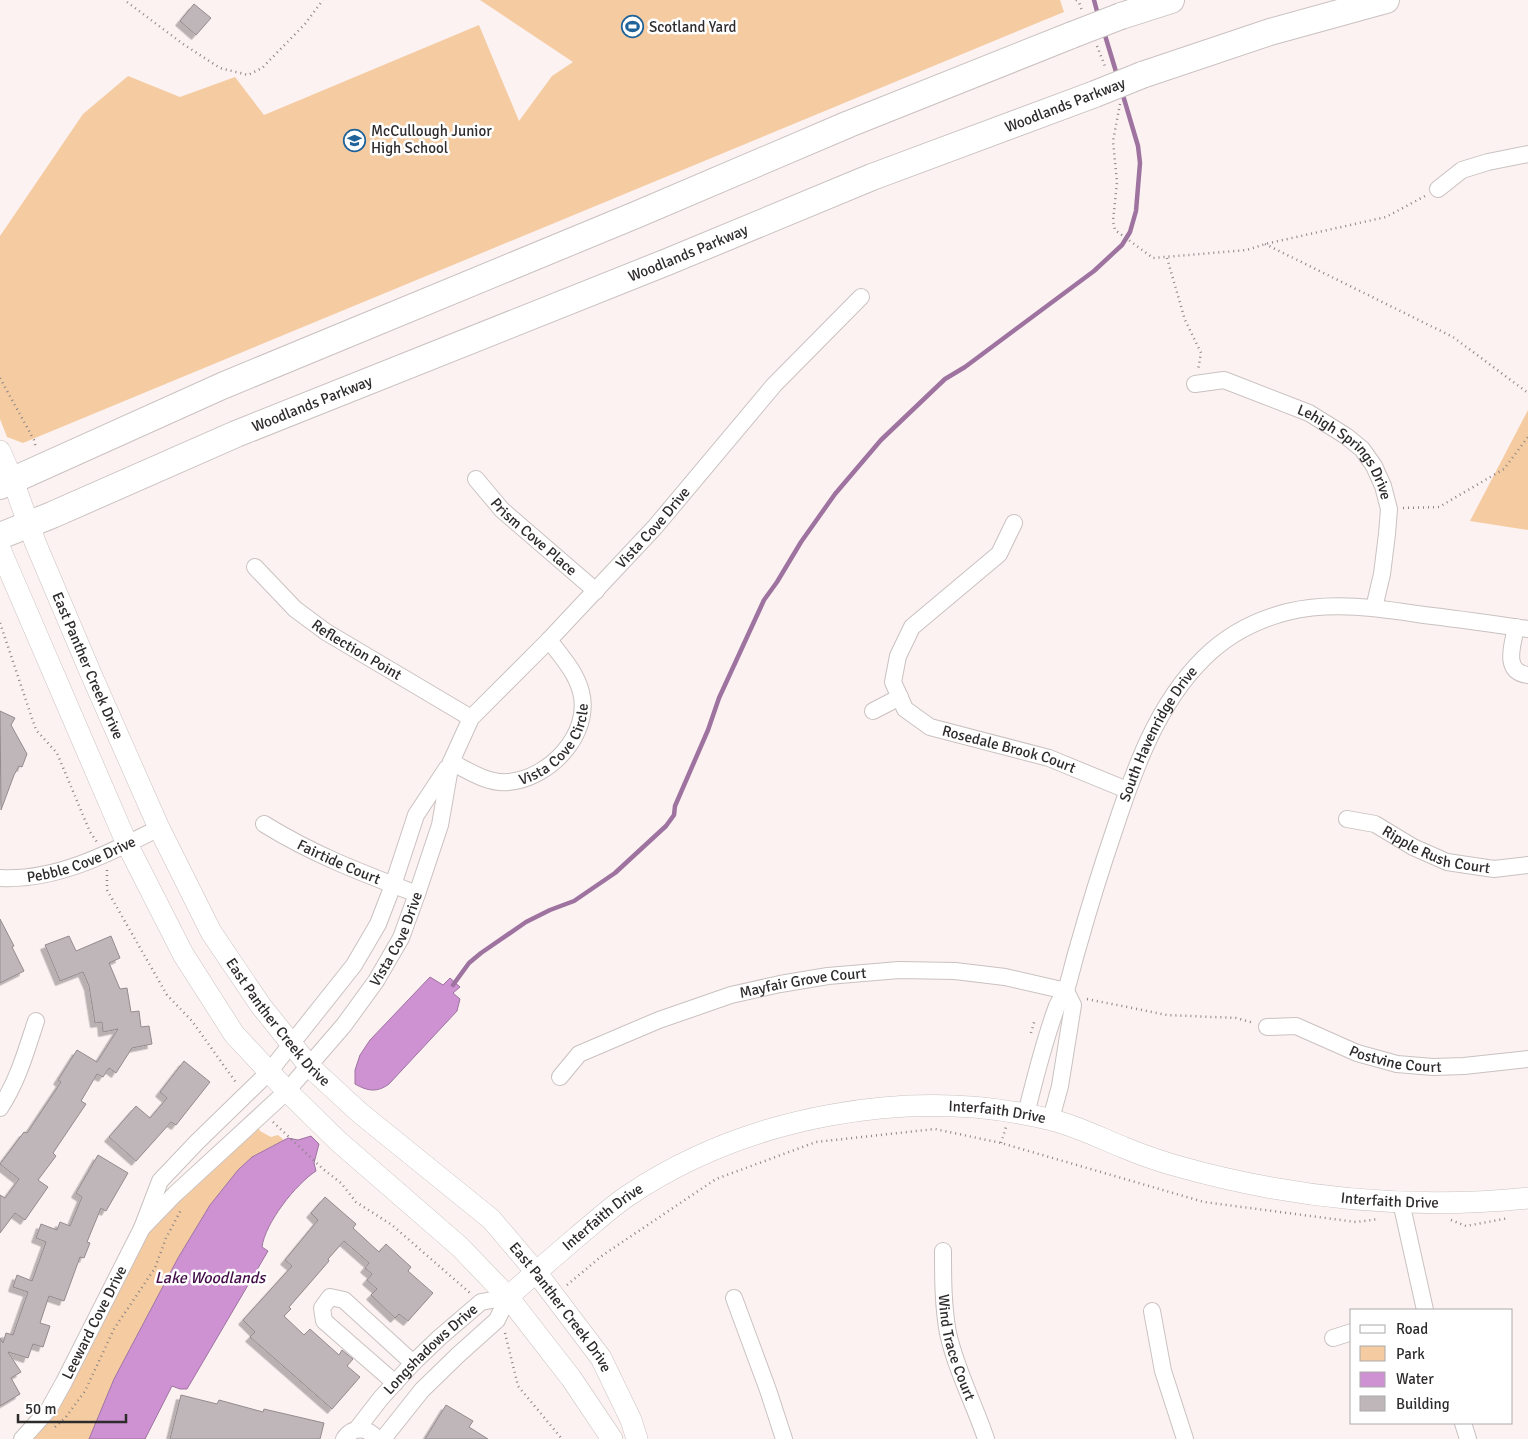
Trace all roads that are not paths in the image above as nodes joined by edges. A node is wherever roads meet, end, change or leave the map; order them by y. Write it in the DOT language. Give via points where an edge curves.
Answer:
graph roads {
  1 [pos="1171,0"];
  2 [pos="1386,0"];
  3 [pos="1528,154"];
  4 [pos="1438,189"];
  5 [pos="861,297"];
  6 [pos="1195,384"];
  7 [pos="0,451"];
  8 [pos="476,479"];
  9 [pos="7,483"];
  10 [pos="1014,523"];
  11 [pos="29,524"];
  12 [pos="0,536"];
  13 [pos="0,548"];
  14 [pos="255,567"];
  15 [pos="596,591"];
  16 [pos="1374,608"];
  17 [pos="1522,628"];
  18 [pos="549,640"];
  19 [pos="1528,675"];
  20 [pos="900,696"];
  21 [pos="873,711"];
  22 [pos="471,718"];
  23 [pos="452,762"];
  24 [pos="1127,790"];
  25 [pos="1348,819"];
  26 [pos="264,824"];
  27 [pos="159,828"];
  28 [pos="127,844"];
  29 [pos="1528,865"];
  30 [pos="0,878"];
  31 [pos="394,885"];
  32 [pos="418,894"];
  33 [pos="1066,990"];
  34 [pos="36,1021"];
  35 [pos="1267,1027"];
  36 [pos="292,1045"];
  37 [pos="1528,1059"];
  38 [pos="310,1066"];
  39 [pos="269,1072"];
  40 [pos="560,1076"];
  41 [pos="288,1091"];
  42 [pos="0,1108"];
  43 [pos="1019,1113"];
  44 [pos="1051,1119"];
  45 [pos="1528,1198"];
  46 [pos="1402,1209"];
  47 [pos="142,1228"];
  48 [pos="943,1251"];
  49 [pos="536,1272"];
  50 [pos="508,1297"];
  51 [pos="734,1298"];
  52 [pos="1424,1309"];
  53 [pos="1152,1310"];
  54 [pos="1350,1333"];
  55 [pos="1333,1338"];
  56 [pos="413,1363"];
  57 [pos="395,1383"];
  58 [pos="1462,1424"];
  59 [pos="351,1434"];
  60 [pos="22,1439"];
  61 [pos="377,1439"];
  62 [pos="383,1439"];
  63 [pos="612,1439"];
  64 [pos="638,1439"];
  65 [pos="784,1439"];
  66 [pos="986,1439"];
  67 [pos="1185,1439"];
  68 [pos="1468,1439"];
  1 -- 9 [label="main road, bridge" via="1079,27 222,386"];
  2 -- 11 [label="main road, Woodlands Parkway, bridge" via="1270,32 1106,87 872,177 236,434"];
  3 -- 4 [label="street" via="1462,170"];
  5 -- 15 [label="street, Vista Cove Drive" via="774,385 655,527"];
  6 -- 16 [label="street, Lehigh Springs Drive" via="1224,380 1309,413 1362,450 1383,486 1388,509 1388,534"];
  7 -- 9 [label="street, East Panther Creek Drive"];
  8 -- 15 [label="street, Prism Cove Place" via="502,510"];
  9 -- 11 [label="street, East Panther Creek Drive"];
  10 -- 20 [label="street, Rosedale Brook Court" via="999,554 912,626 896,665 894,682"];
  11 -- 12 [label="main road, Woodlands Parkway"];
  11 -- 27 [label="street, East Panther Creek Drive" via="87,666"];
  13 -- 28 [label="street, East Panther Creek Drive"];
  14 -- 22 [label="street, Reflection Point" via="295,609 326,632"];
  15 -- 18 [label="street, Vista Cove Drive"];
  16 -- 17 [label="street, South Havenridge Drive"];
  16 -- 24 [label="street, South Havenridge Drive" via="1316,607 1287,612 1241,630 1222,642 1193,670 1172,698 1142,753"];
  17 -- 19 [label="street" via="1511,660 1516,670"];
  18 -- 22 [label="street, Vista Cove Drive"];
  18 -- 23 [label="street, Vista Cove Circle" via="572,671 582,692 583,712 579,729 570,744 542,771 508,782 488,781"];
  20 -- 21 [label="street"];
  20 -- 24 [label="street, Rosedale Brook Court" via="905,709 930,727 1049,758"];
  22 -- 23 [label="street, Vista Cove Drive"];
  23 -- 31 [label="street, Vista Cove Drive" via="416,815"];
  23 -- 32 [label="street, Vista Cove Drive" via="440,825"];
  24 -- 33 [label="street, South Havenridge Drive"];
  25 -- 29 [label="street, Ripple Rush Court" via="1375,824 1413,848 1447,862 1494,869"];
  26 -- 31 [label="street, Fairtide Court" via="292,842 338,864"];
  27 -- 28 [label="street, Pebble Cove Drive"];
  27 -- 36 [label="street, East Panther Creek Drive" via="211,932"];
  28 -- 30 [label="street, Pebble Cove Drive" via="62,870 12,879"];
  28 -- 39 [label="street, East Panther Creek Drive" via="183,954 234,1034"];
  31 -- 32 [label="street, Fairtide Court"];
  31 -- 36 [label="street, Vista Cove Drive" via="378,924 354,965"];
  32 -- 38 [label="street, Vista Cove Drive" via="401,938 376,981"];
  33 -- 40 [label="street, Mayfair Grove Court" via="1005,977 955,971 899,970 780,984 731,995 659,1020 579,1054"];
  33 -- 43 [label="street, South Havenridge Drive" via="1058,1003 1037,1073"];
  33 -- 44 [label="street, South Havenridge Drive" via="1073,1005 1060,1086"];
  34 -- 42 [label="street" via="21,1069"];
  35 -- 37 [label="street, Postvine Court" via="1296,1026 1357,1053 1397,1064 1464,1066"];
  36 -- 38 [label="street, East Panther Creek Drive"];
  36 -- 39 [label="street, Leeward Cove Drive"];
  38 -- 41 [label="street, Vista Cove Drive"];
  38 -- 49 [label="street, East Panther Creek Drive" via="360,1112 491,1219"];
  39 -- 41 [label="street, East Panther Creek Drive"];
  39 -- 47 [label="street, Leeward Cove Drive" via="160,1181"];
  41 -- 47 [label="street, Leeward Cove Drive" via="265,1121 175,1194"];
  41 -- 50 [label="street, East Panther Creek Drive" via="338,1140 460,1247"];
  43 -- 44 [label="street, Interfaith Drive"];
  43 -- 49 [label="street, Interfaith Drive" via="944,1106 891,1108 799,1120 760,1132 703,1154 647,1184 604,1214"];
  44 -- 46 [label="street, Interfaith Drive" via="1174,1165 1232,1180 1367,1200"];
  45 -- 46 [label="street, Interfaith Drive"];
  46 -- 52 [label="street"];
  47 -- 60 [label="street, Leeward Cove Drive" via="49,1408"];
  48 -- 66 [label="street, Wind Trace Court" via="948,1332 957,1366"];
  49 -- 50 [label="street, Interfaith Drive"];
  49 -- 64 [label="street, East Panther Creek Drive" via="601,1358"];
  50 -- 56 [label="street, Longshadows Drive" via="481,1302"];
  50 -- 62 [label="street, Longshadows Drive" via="501,1327 422,1390"];
  50 -- 63 [label="street, East Panther Creek Drive" via="571,1378"];
  51 -- 65 [label="street"];
  53 -- 67 [label="street" via="1163,1371"];
  54 -- 55 [label="street"];
  56 -- 57 [label="street, Longshadows Drive"];
  56 -- 57 [label="street" via="344,1300 330,1298 322,1308 324,1321"];
  57 -- 59 [label="street, Longshadows Drive"];
  58 -- 68 [label="street"];
  59 -- 61 [label="street, Longshadows Drive" via="369,1431"];
}
